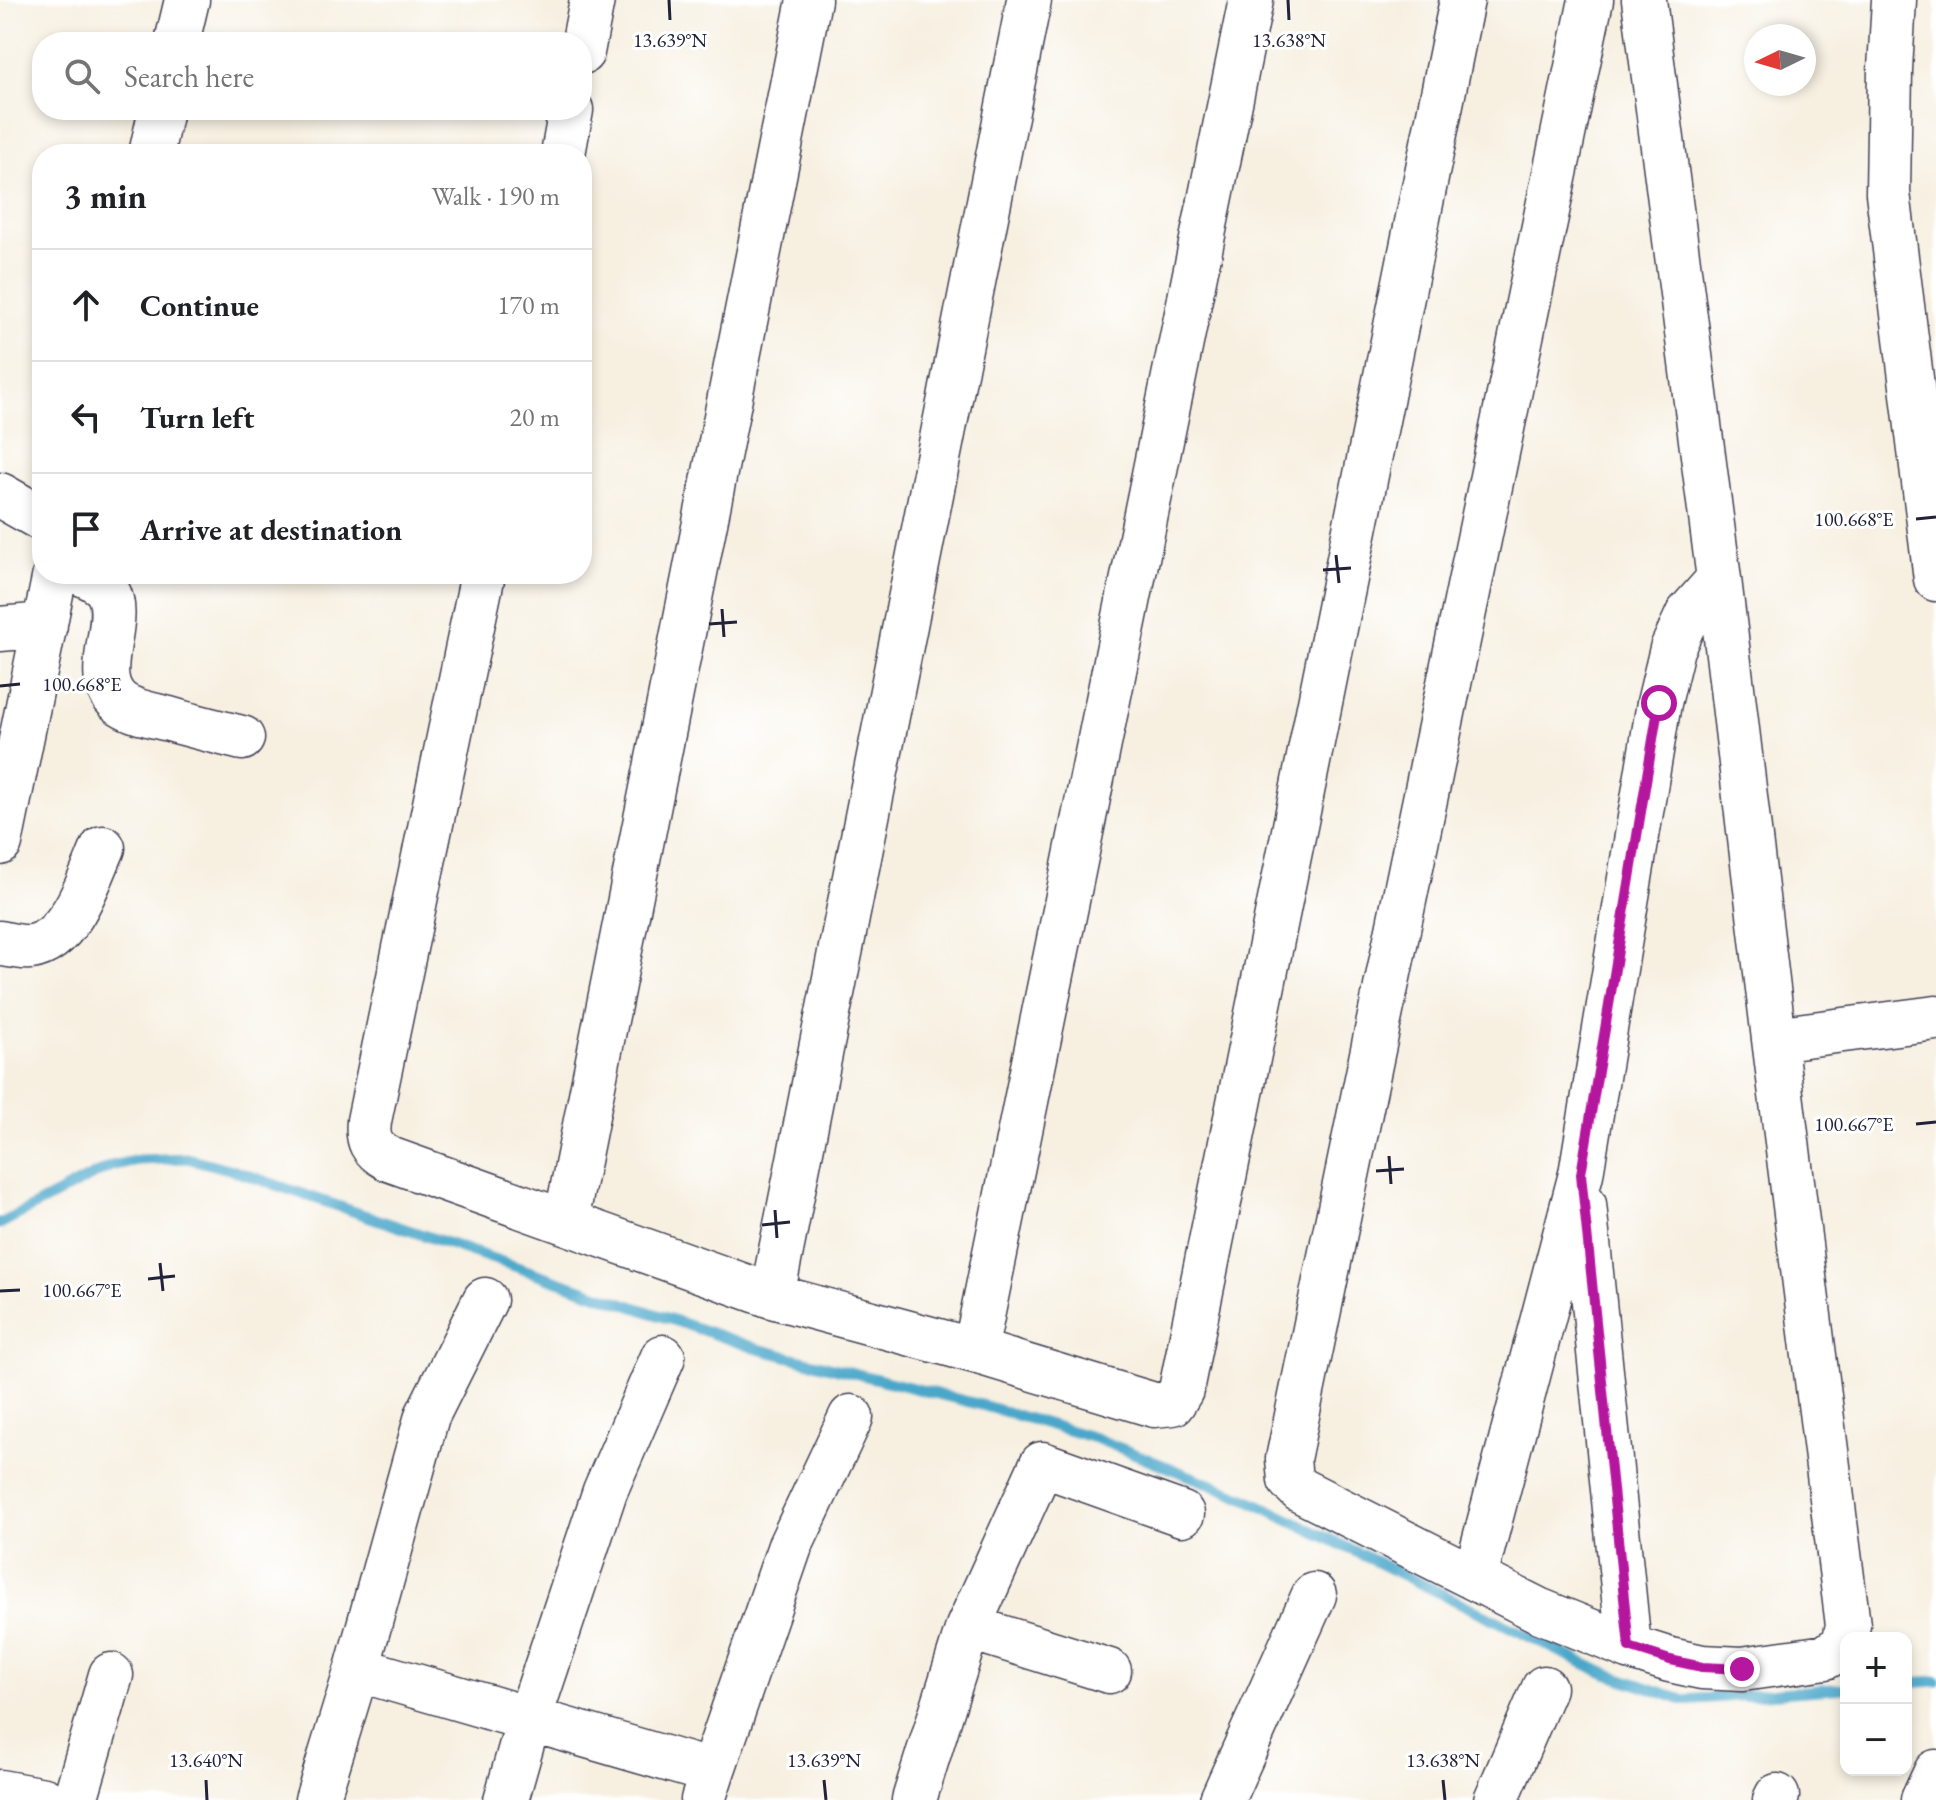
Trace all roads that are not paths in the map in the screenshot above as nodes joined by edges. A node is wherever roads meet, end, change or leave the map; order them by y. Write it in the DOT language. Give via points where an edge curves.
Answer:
graph roads {
  1 [pos="187,0"];
  2 [pos="592,0"];
  3 [pos="809,0"];
  4 [pos="1029,0"];
  5 [pos="1251,0"];
  6 [pos="1462,0"];
  7 [pos="1591,0"];
  8 [pos="1644,0"];
  9 [pos="1894,0"];
  10 [pos="179,32"];
  11 [pos="586,32"];
  12 [pos="159,120"];
  13 [pos="569,120"];
  14 [pos="153,144"];
  15 [pos="565,144"];
  16 [pos="0,495"];
  17 [pos="32,513"];
  18 [pos="1719,579"];
  19 [pos="1936,579"];
  20 [pos="53,584"];
  21 [pos="100,584"];
  22 [pos="481,584"];
  23 [pos="45,625"];
  24 [pos="0,629"];
  25 [pos="242,738"];
  26 [pos="0,843"];
  27 [pos="103,848"];
  28 [pos="0,943"];
  29 [pos="1936,1018"];
  30 [pos="1774,1039"];
  31 [pos="1581,1174"];
  32 [pos="566,1221"];
  33 [pos="772,1296"];
  34 [pos="485,1300"];
  35 [pos="975,1351"];
  36 [pos="663,1357"];
  37 [pos="851,1417"];
  38 [pos="1182,1514"];
  39 [pos="1475,1577"];
  40 [pos="1314,1595"];
  41 [pos="968,1627"];
  42 [pos="1629,1647"];
  43 [pos="357,1669"];
  44 [pos="1109,1671"];
  45 [pos="111,1675"];
  46 [pos="1544,1688"];
  47 [pos="529,1719"];
  48 [pos="1936,1772"];
  49 [pos="708,1786"];
  50 [pos="0,1792"];
  51 [pos="926,1797"];
  52 [pos="1224,1799"];
  53 [pos="44,1800"];
  54 [pos="75,1800"];
  55 [pos="317,1800"];
  56 [pos="506,1800"];
  57 [pos="1496,1800"];
  58 [pos="1923,1800"];
  1 -- 10 [label="street"];
  2 -- 11 [label="street"];
  3 -- 32 [label="street"];
  4 -- 33 [label="street"];
  5 -- 35 [label="street"];
  6 -- 35 [label="street" via="1181,1390 1173,1403 1154,1405"];
  7 -- 39 [label="street" via="1288,1459 1290,1480 1300,1490"];
  8 -- 18 [label="street"];
  9 -- 19 [label="street" via="1888,193"];
  12 -- 14 [label="street"];
  13 -- 15 [label="street"];
  16 -- 17 [label="street"];
  18 -- 30 [label="street"];
  18 -- 31 [label="street" via="1688,614 1672,649 1659,703"];
  20 -- 23 [label="street"];
  21 -- 25 [label="street" via="112,604 109,691 137,711"];
  22 -- 32 [label="street" via="368,1136 376,1152 389,1159"];
  23 -- 24 [label="street"];
  23 -- 26 [label="street"];
  27 -- 28 [label="street" via="73,913 52,940 30,947"];
  29 -- 30 [label="street"];
  30 -- 42 [label="street" via="1848,1625 1844,1644 1826,1657 1742,1669 1702,1667"];
  31 -- 39 [label="street"];
  31 -- 42 [label="street"];
  32 -- 33 [label="street"];
  33 -- 35 [label="street"];
  34 -- 43 [label="street" via="427,1416"];
  36 -- 47 [label="street" via="605,1491"];
  37 -- 49 [label="street" via="790,1546"];
  38 -- 41 [label="street" via="1042,1464"];
  39 -- 42 [label="street"];
  40 -- 52 [label="street"];
  41 -- 44 [label="street"];
  41 -- 51 [label="street"];
  43 -- 47 [label="street"];
  43 -- 55 [label="street"];
  45 -- 54 [label="street"];
  46 -- 57 [label="street"];
  47 -- 49 [label="street"];
  47 -- 56 [label="street"];
  48 -- 58 [label="street"];
  50 -- 53 [label="street"];
}
